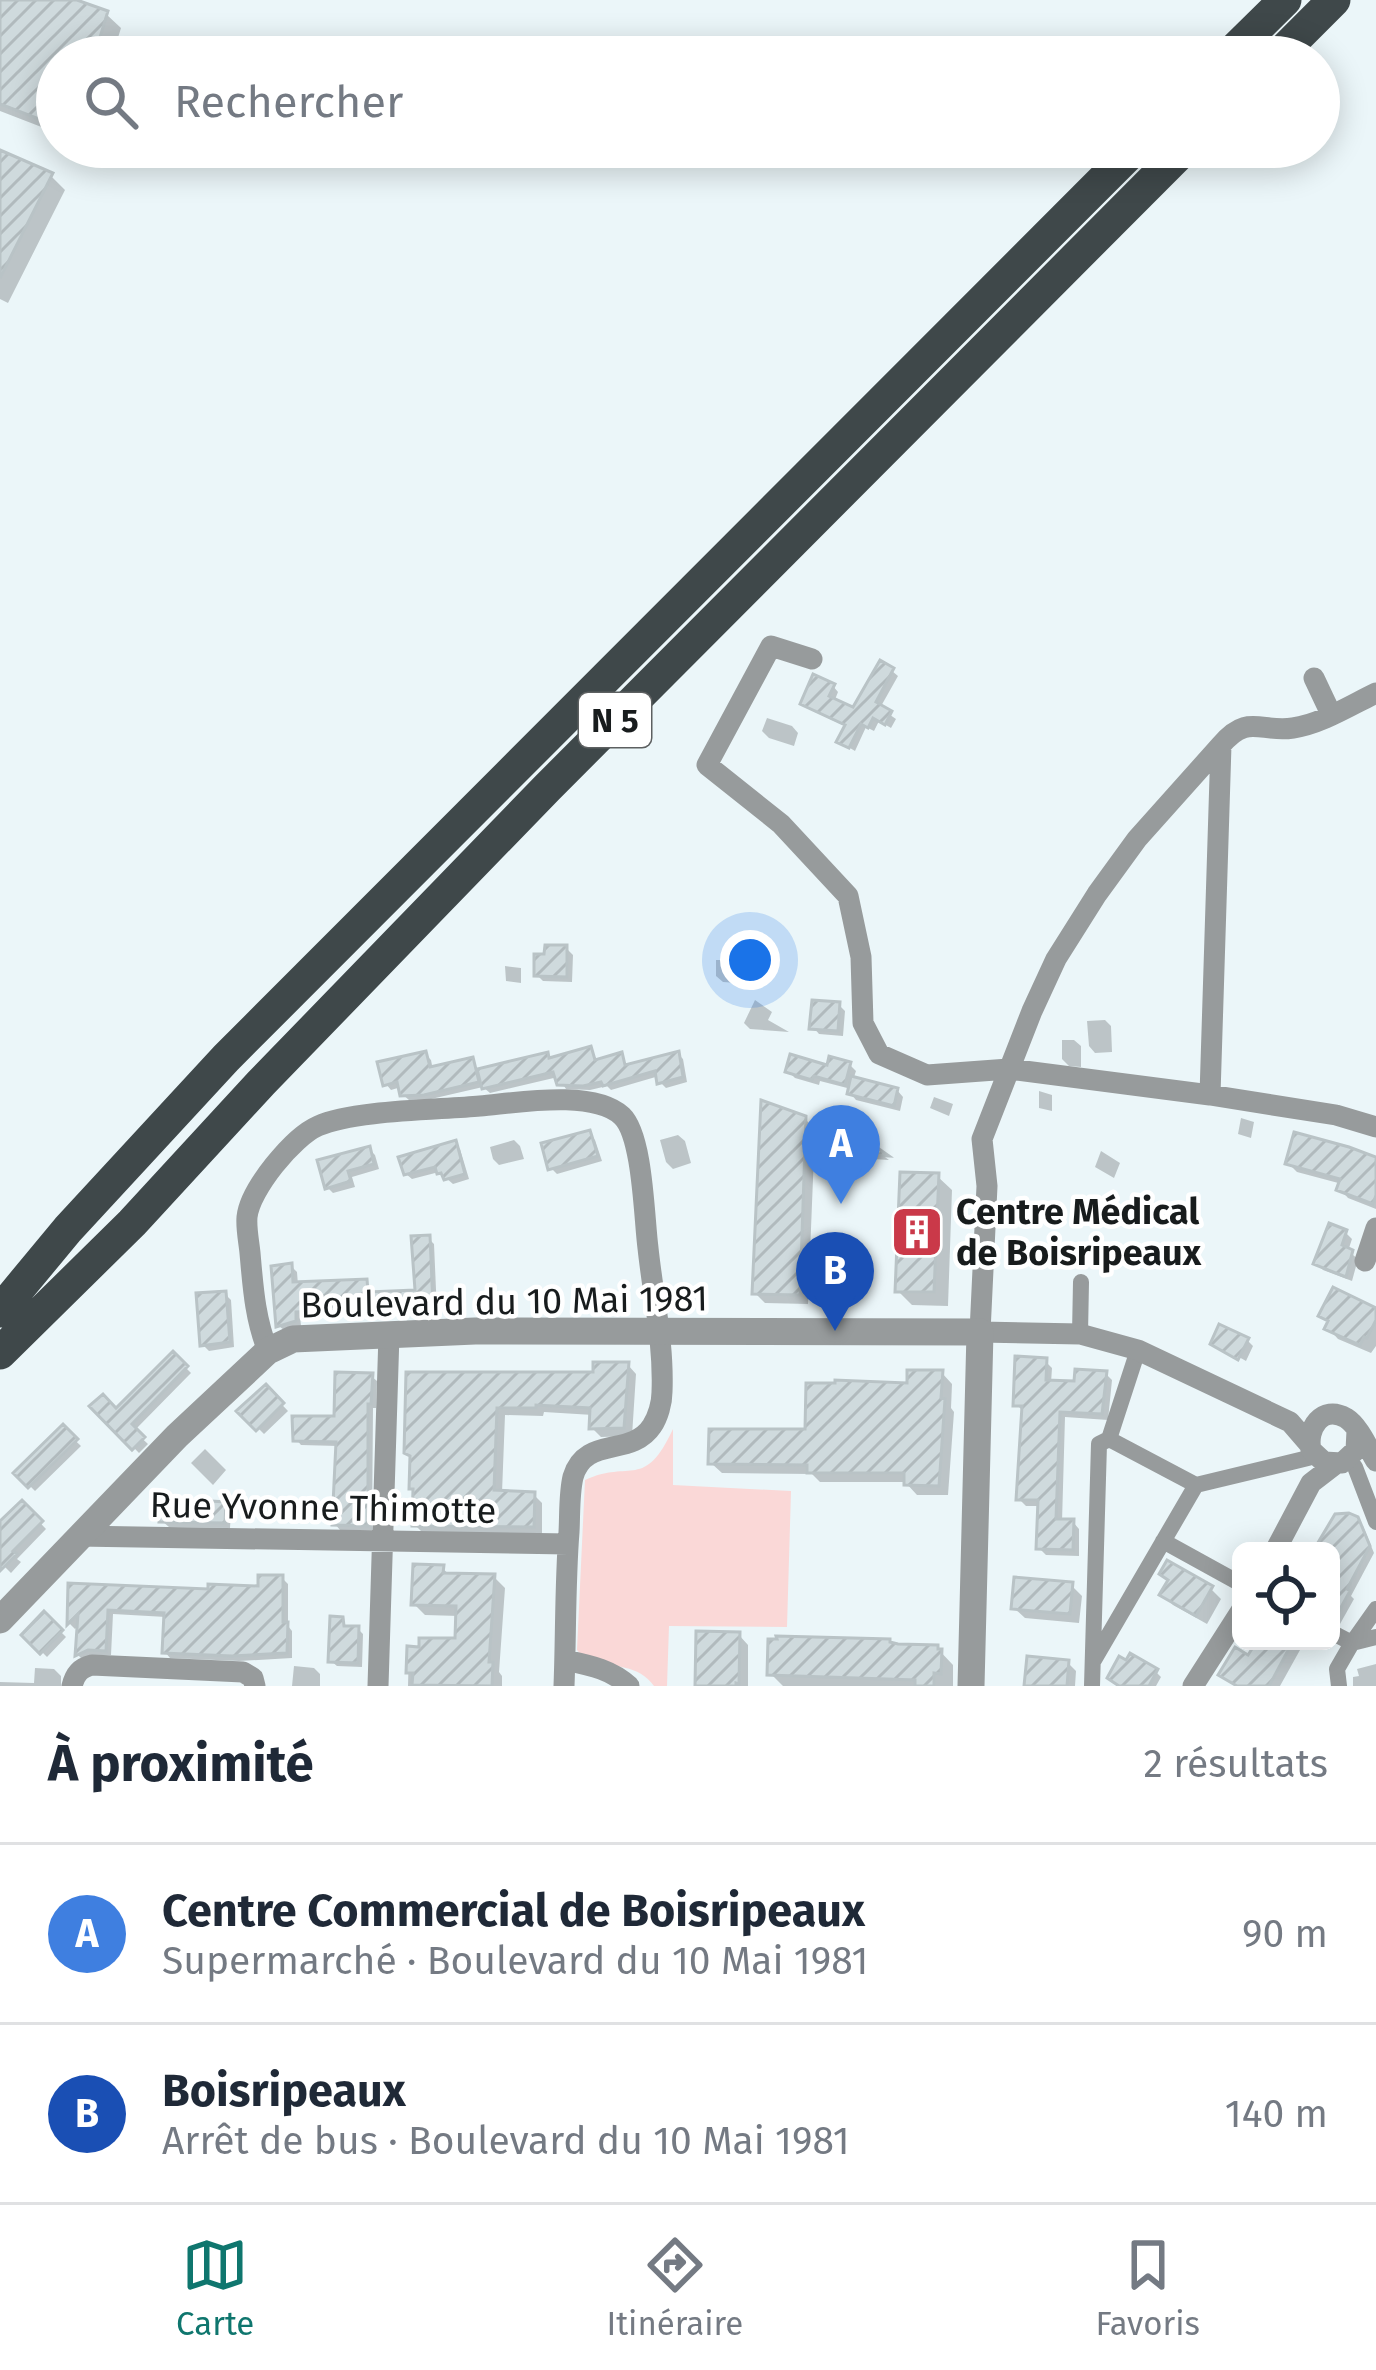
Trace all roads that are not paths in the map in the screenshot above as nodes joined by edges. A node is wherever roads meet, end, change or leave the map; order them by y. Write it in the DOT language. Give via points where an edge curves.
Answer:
graph roads {
  1 [pos="1285,0"];
  2 [pos="1334,0"];
  3 [pos="1248,36"];
  4 [pos="1298,36"];
  5 [pos="1115,168"];
  6 [pos="1165,168"];
  7 [pos="812,659"];
  8 [pos="1314,678"];
  9 [pos="1376,693"];
  10 [pos="1331,714"];
  11 [pos="1221,745"];
  12 [pos="1009,1070"];
  13 [pos="1210,1095"];
  14 [pos="1376,1127"];
  15 [pos="1376,1228"];
  16 [pos="1365,1261"];
  17 [pos="1081,1282"];
  18 [pos="18,1301"];
  19 [pos="660,1330"];
  20 [pos="980,1332"];
  21 [pos="388,1334"];
  22 [pos="1080,1334"];
  23 [pos="1138,1350"];
  24 [pos="268,1351"];
  25 [pos="0,1353"];
  26 [pos="0,1363"];
  27 [pos="1323,1416"];
  28 [pos="1290,1422"];
  29 [pos="1108,1439"];
  30 [pos="1309,1451"];
  31 [pos="1357,1463"];
  32 [pos="1311,1483"];
  33 [pos="1196,1485"];
  34 [pos="1376,1522"];
  35 [pos="78,1536"];
  36 [pos="1163,1541"];
  37 [pos="381,1542"];
  38 [pos="1280,1542"];
  39 [pos="568,1544"];
  40 [pos="1232,1578"];
  41 [pos="1376,1609"];
  42 [pos="0,1621"];
  43 [pos="1232,1626"];
  44 [pos="1340,1636"];
  45 [pos="1376,1637"];
  46 [pos="1352,1643"];
  47 [pos="565,1660"];
  48 [pos="1094,1660"];
  49 [pos="1197,1683"];
  50 [pos="72,1686"];
  51 [pos="255,1686"];
  52 [pos="378,1686"];
  53 [pos="564,1686"];
  54 [pos="629,1686"];
  55 [pos="971,1686"];
  56 [pos="1092,1686"];
  57 [pos="1340,1686"];
  1 -- 3 [label="highway"];
  2 -- 4 [label="highway"];
  5 -- 18 [label="highway, N 5" via="226,1058 68,1229"];
  6 -- 18 [label="highway, N 5" via="547,788 132,1223"];
  7 -- 12 [label="street" via="771,646 706,765 781,824 848,896 863,1023 879,1054 927,1075"];
  8 -- 10 [label="street"];
  9 -- 10 [label="street"];
  10 -- 11 [label="street" via="1291,729 1239,727"];
  11 -- 12 [label="street" via="1097,894 1056,959"];
  11 -- 13 [label="street"];
  12 -- 13 [label="street"];
  12 -- 20 [label="street" via="982,1139"];
  13 -- 14 [label="street"];
  15 -- 16 [label="street"];
  17 -- 22 [label="street"];
  18 -- 25 [label="highway, N 5"];
  18 -- 26 [label="highway"];
  19 -- 20 [label="street, Boulevard du 10 Mai 1981"];
  19 -- 21 [label="street, Boulevard du 10 Mai 1981"];
  19 -- 24 [label="street" via="629,1125 592,1102 553,1100 366,1115 302,1136 247,1219 254,1306"];
  19 -- 39 [label="street" via="655,1424 579,1462"];
  20 -- 22 [label="street"];
  20 -- 55 [label="street"];
  21 -- 24 [label="street, Boulevard du 10 Mai 1981" via="293,1339"];
  21 -- 37 [label="street"];
  22 -- 23 [label="street"];
  23 -- 28 [label="street"];
  23 -- 29 [label="street"];
  24 -- 35 [label="street, Boulevard du 10 Mai 1981"];
  27 -- 28 [label="street"];
  27 -- 30 [label="street" via="1310,1430"];
  27 -- 31 [label="street" via="1352,1423 1350,1458"];
  28 -- 30 [label="street"];
  29 -- 33 [label="street"];
  29 -- 48 [label="street" via="1099,1444"];
  30 -- 31 [label="street" via="1324,1462"];
  30 -- 32 [label="street"];
  30 -- 33 [label="street"];
  31 -- 32 [label="street"];
  31 -- 34 [label="street"];
  32 -- 38 [label="street"];
  33 -- 36 [label="street"];
  35 -- 37 [label="street, Rue Yvonne Thimotte"];
  35 -- 42 [label="street, Boulevard du 10 Mai 1981"];
  36 -- 40 [label="street"];
  36 -- 48 [label="street"];
  37 -- 39 [label="street, Rue Yvonne Thimotte"];
  37 -- 52 [label="street"];
  39 -- 47 [label="street"];
  41 -- 46 [label="street"];
  43 -- 49 [label="street"];
  44 -- 46 [label="street"];
  45 -- 46 [label="street"];
  46 -- 57 [label="street" via="1337,1670"];
  47 -- 53 [label="street"];
  47 -- 54 [label="street" via="601,1668"];
  48 -- 56 [label="street"];
  50 -- 51 [label="street" via="92,1665 243,1672"];
}
